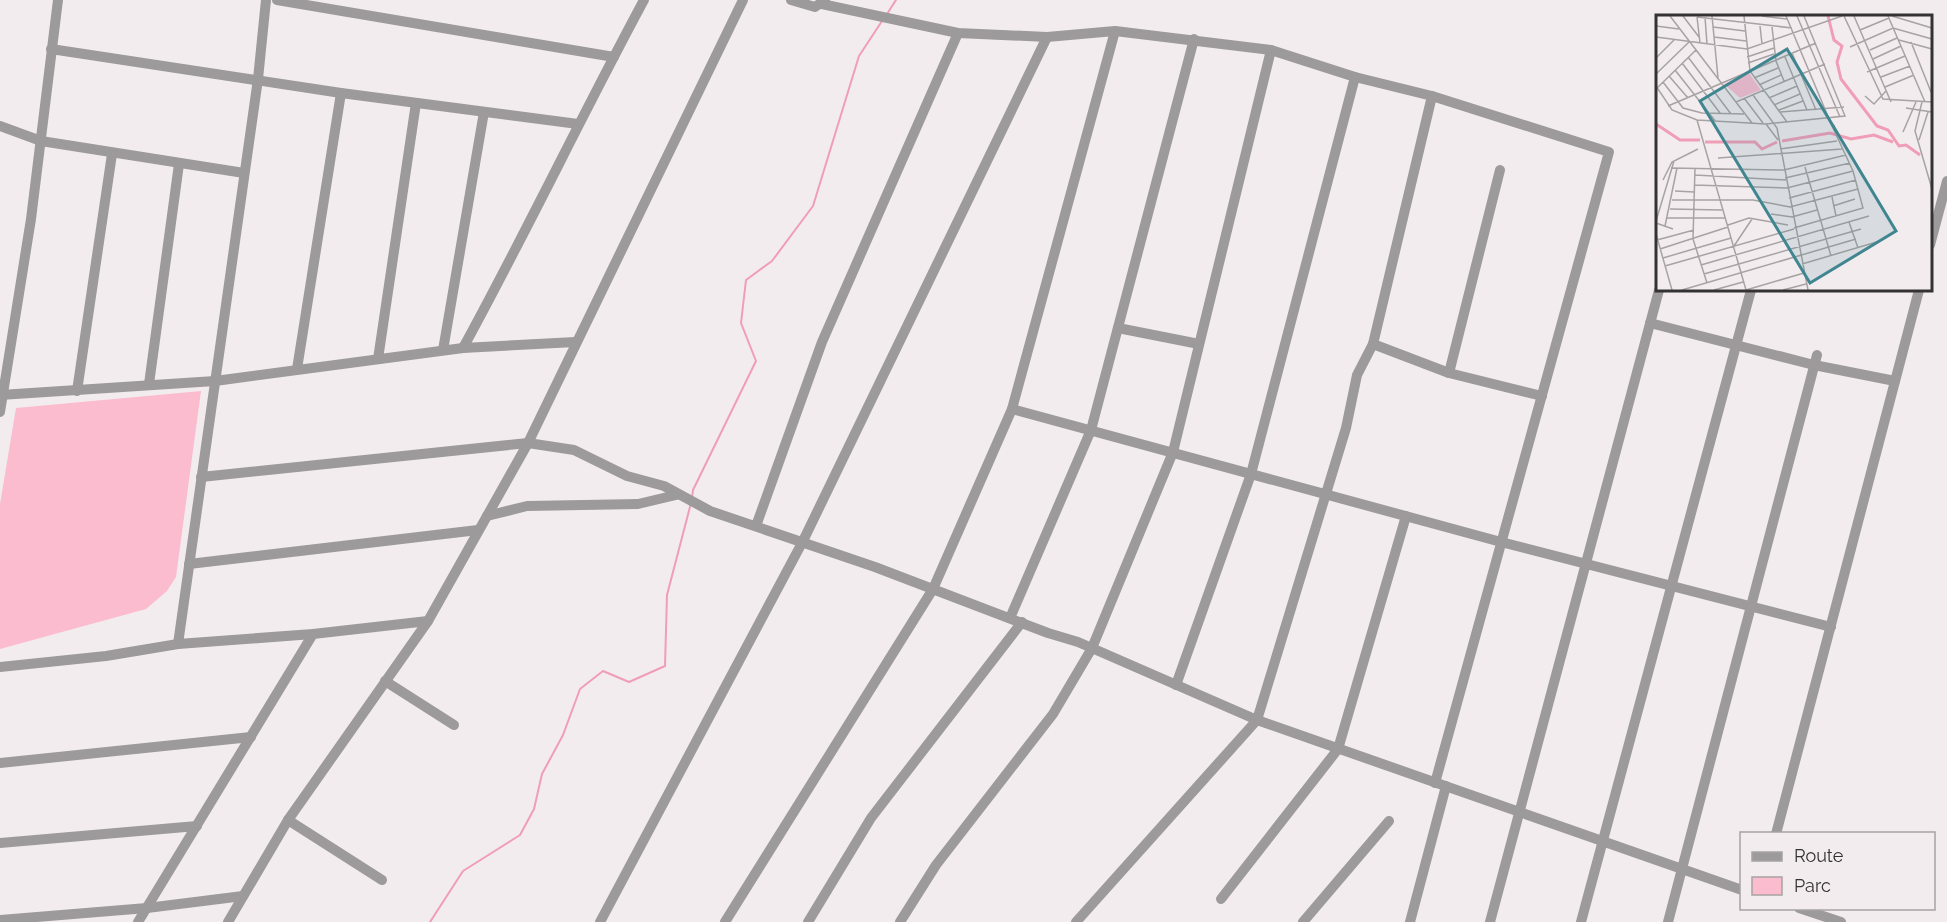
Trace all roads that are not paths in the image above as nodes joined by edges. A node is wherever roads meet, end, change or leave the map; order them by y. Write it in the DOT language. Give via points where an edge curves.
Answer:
graph roads {
  1 [pos="58,0"];
  2 [pos="266,0"];
  3 [pos="277,0"];
  4 [pos="644,0"];
  5 [pos="743,0"];
  6 [pos="791,0"];
  7 [pos="823,2"];
  8 [pos="1115,31"];
  9 [pos="958,33"];
  10 [pos="1047,37"];
  11 [pos="1194,39"];
  12 [pos="51,50"];
  13 [pos="1271,50"];
  14 [pos="614,57"];
  15 [pos="1355,77"];
  16 [pos="258,79"];
  17 [pos="341,93"];
  18 [pos="1432,96"];
  19 [pos="416,103"];
  20 [pos="484,112"];
  21 [pos="578,124"];
  22 [pos="0,126"];
  23 [pos="41,141"];
  24 [pos="112,154"];
  25 [pos="179,164"];
  26 [pos="1500,170"];
  27 [pos="244,173"];
  28 [pos="1947,181"];
  29 [pos="1932,237"];
  30 [pos="1659,291"];
  31 [pos="1750,291"];
  32 [pos="1919,291"];
  33 [pos="1650,323"];
  34 [pos="1118,328"];
  35 [pos="575,342"];
  36 [pos="1199,344"];
  37 [pos="1373,344"];
  38 [pos="1736,345"];
  39 [pos="463,348"];
  40 [pos="443,350"];
  41 [pos="378,359"];
  42 [pos="1815,360"];
  43 [pos="297,369"];
  44 [pos="1449,373"];
  45 [pos="215,381"];
  46 [pos="1896,381"];
  47 [pos="149,384"];
  48 [pos="77,391"];
  49 [pos="1,396"];
  50 [pos="1542,396"];
  51 [pos="1012,409"];
  52 [pos="0,412"];
  53 [pos="1091,430"];
  54 [pos="528,442"];
  55 [pos="1173,452"];
  56 [pos="1251,474"];
  57 [pos="201,477"];
  58 [pos="676,495"];
  59 [pos="1326,495"];
  60 [pos="487,516"];
  61 [pos="1406,516"];
  62 [pos="756,526"];
  63 [pos="478,530"];
  64 [pos="803,541"];
  65 [pos="1501,542"];
  66 [pos="189,564"];
  67 [pos="1585,564"];
  68 [pos="1671,586"];
  69 [pos="933,589"];
  70 [pos="1751,606"];
  71 [pos="1010,618"];
  72 [pos="428,621"];
  73 [pos="1022,622"];
  74 [pos="1831,627"];
  75 [pos="313,634"];
  76 [pos="178,644"];
  77 [pos="1092,648"];
  78 [pos="0,667"];
  79 [pos="385,681"];
  80 [pos="1176,685"];
  81 [pos="1257,720"];
  82 [pos="454,726"];
  83 [pos="251,737"];
  84 [pos="1338,749"];
  85 [pos="0,763"];
  86 [pos="1441,784"];
  87 [pos="1518,811"];
  88 [pos="288,820"];
  89 [pos="1389,821"];
  90 [pos="197,826"];
  91 [pos="1777,832"];
  92 [pos="1602,842"];
  93 [pos="0,843"];
  94 [pos="1683,869"];
  95 [pos="382,880"];
  96 [pos="1740,889"];
  97 [pos="243,896"];
  98 [pos="1221,899"];
  99 [pos="147,908"];
  100 [pos="1801,910"];
  101 [pos="0,920"];
  102 [pos="138,922"];
  103 [pos="228,922"];
  104 [pos="600,922"];
  105 [pos="725,922"];
  106 [pos="808,922"];
  107 [pos="900,922"];
  108 [pos="1076,922"];
  109 [pos="1303,922"];
  110 [pos="1410,922"];
  111 [pos="1490,922"];
  112 [pos="1581,922"];
  113 [pos="1668,922"];
  114 [pos="1839,922"];
  1 -- 12 [label="street"];
  2 -- 16 [label="street"];
  3 -- 14 [label="street"];
  4 -- 14 [label="street"];
  5 -- 35 [label="street"];
  6 -- 7 [label="street" via="815,7"];
  7 -- 9 [label="street"];
  8 -- 10 [label="street"];
  8 -- 11 [label="street"];
  8 -- 51 [label="street"];
  9 -- 10 [label="street"];
  9 -- 62 [label="street" via="822,342"];
  10 -- 64 [label="street"];
  11 -- 13 [label="street"];
  11 -- 34 [label="street"];
  12 -- 16 [label="street"];
  12 -- 23 [label="street"];
  13 -- 15 [label="street"];
  13 -- 36 [label="street"];
  14 -- 21 [label="street"];
  15 -- 18 [label="street"];
  15 -- 56 [label="street"];
  16 -- 17 [label="street"];
  16 -- 27 [label="street"];
  17 -- 19 [label="street"];
  17 -- 43 [label="street"];
  18 -- 37 [label="street"];
  18 -- 50 [label="street" via="1609,152"];
  19 -- 20 [label="street"];
  19 -- 41 [label="street"];
  20 -- 21 [label="street"];
  20 -- 40 [label="street"];
  21 -- 39 [label="street" via="545,196"];
  22 -- 23 [label="street"];
  23 -- 24 [label="street"];
  23 -- 49 [label="street"];
  24 -- 25 [label="street"];
  24 -- 48 [label="street"];
  25 -- 27 [label="street"];
  25 -- 47 [label="street"];
  26 -- 44 [label="street"];
  27 -- 45 [label="street"];
  28 -- 29 [label="street"];
  30 -- 33 [label="street"];
  31 -- 38 [label="street"];
  32 -- 46 [label="street"];
  33 -- 38 [label="street"];
  33 -- 67 [label="street"];
  34 -- 36 [label="street"];
  34 -- 53 [label="street"];
  35 -- 39 [label="street"];
  35 -- 54 [label="street"];
  36 -- 55 [label="street"];
  37 -- 44 [label="street"];
  37 -- 59 [label="street" via="1357,375"];
  38 -- 42 [label="street"];
  38 -- 68 [label="street"];
  39 -- 40 [label="street"];
  40 -- 41 [label="street"];
  41 -- 43 [label="street"];
  42 -- 46 [label="street"];
  42 -- 70 [label="street"];
  43 -- 45 [label="street"];
  44 -- 50 [label="street"];
  45 -- 47 [label="street"];
  45 -- 57 [label="street"];
  46 -- 74 [label="street"];
  47 -- 48 [label="street"];
  48 -- 49 [label="street"];
  49 -- 52 [label="street"];
  50 -- 65 [label="street"];
  51 -- 53 [label="street"];
  51 -- 69 [label="street"];
  53 -- 55 [label="street"];
  53 -- 71 [label="street"];
  54 -- 57 [label="street"];
  54 -- 58 [label="street" via="574,450 627,476 664,486"];
  54 -- 60 [label="street"];
  55 -- 56 [label="street"];
  55 -- 77 [label="street"];
  56 -- 59 [label="street"];
  56 -- 80 [label="street"];
  57 -- 66 [label="street"];
  58 -- 60 [label="street" via="638,504 527,506"];
  58 -- 62 [label="street" via="710,512"];
  59 -- 61 [label="street"];
  59 -- 81 [label="street"];
  60 -- 63 [label="street"];
  61 -- 65 [label="street"];
  61 -- 84 [label="street"];
  62 -- 64 [label="street"];
  63 -- 66 [label="street"];
  63 -- 72 [label="street"];
  64 -- 69 [label="street"];
  64 -- 104 [label="street"];
  65 -- 67 [label="street"];
  65 -- 86 [label="street"];
  66 -- 76 [label="street"];
  67 -- 68 [label="street"];
  67 -- 87 [label="street"];
  68 -- 70 [label="street"];
  68 -- 92 [label="street"];
  69 -- 71 [label="street"];
  69 -- 105 [label="street"];
  70 -- 74 [label="street"];
  70 -- 94 [label="street"];
  71 -- 73 [label="street"];
  72 -- 75 [label="street"];
  72 -- 79 [label="street"];
  73 -- 77 [label="street"];
  73 -- 106 [label="street" via="871,818"];
  74 -- 91 [label="street"];
  75 -- 76 [label="street"];
  75 -- 83 [label="street"];
  76 -- 78 [label="street"];
  77 -- 80 [label="street"];
  77 -- 107 [label="street" via="1053,714 936,865"];
  79 -- 82 [label="street"];
  79 -- 88 [label="street"];
  80 -- 81 [label="street"];
  81 -- 84 [label="street"];
  81 -- 108 [label="street"];
  83 -- 85 [label="street"];
  83 -- 90 [label="street"];
  84 -- 86 [label="street"];
  84 -- 98 [label="street"];
  86 -- 87 [label="street"];
  86 -- 110 [label="street"];
  87 -- 92 [label="street"];
  87 -- 111 [label="street"];
  88 -- 95 [label="street"];
  88 -- 97 [label="street"];
  89 -- 109 [label="street"];
  90 -- 93 [label="street"];
  90 -- 99 [label="street"];
  92 -- 94 [label="street"];
  92 -- 112 [label="street"];
  94 -- 96 [label="street"];
  94 -- 113 [label="street"];
  97 -- 99 [label="street"];
  97 -- 103 [label="street"];
  99 -- 101 [label="street"];
  99 -- 102 [label="street"];
  100 -- 114 [label="street"];
}
